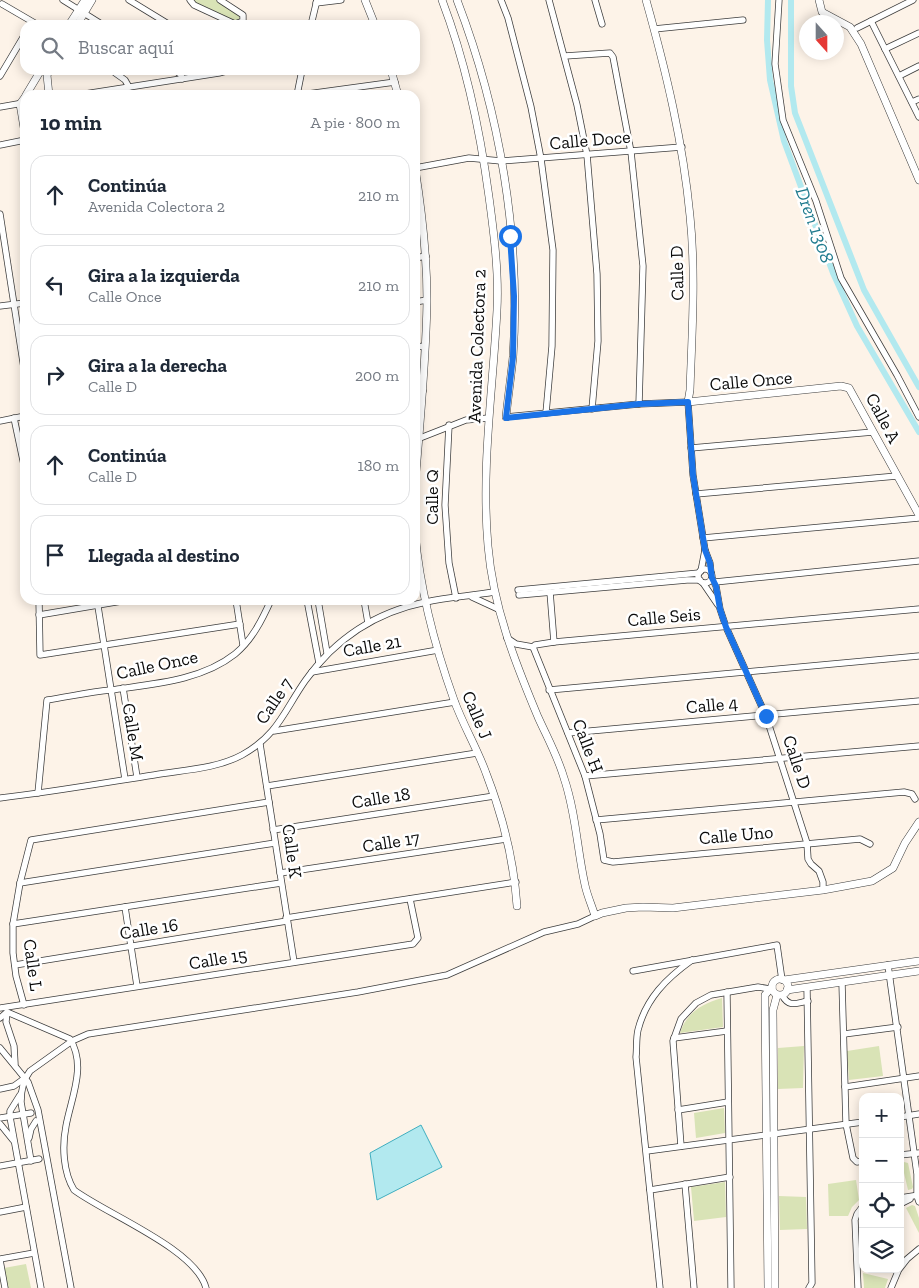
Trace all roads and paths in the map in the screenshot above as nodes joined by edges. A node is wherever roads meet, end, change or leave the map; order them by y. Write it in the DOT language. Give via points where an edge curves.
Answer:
graph roads {
  1 [pos="63,0"];
  2 [pos="85,0"];
  3 [pos="92,0"];
  4 [pos="129,0"];
  5 [pos="190,0"];
  6 [pos="220,0"];
  7 [pos="341,0"];
  8 [pos="365,0"];
  9 [pos="442,0"];
  10 [pos="457,0"];
  11 [pos="501,0"];
  12 [pos="548,0"];
  13 [pos="595,0"];
  14 [pos="646,0"];
  15 [pos="779,0"];
  16 [pos="819,0"];
  17 [pos="913,0"];
  18 [pos="317,2"];
  19 [pos="2,4"];
  20 [pos="82,12"];
  21 [pos="27,20"];
  22 [pos="75,20"];
  23 [pos="79,20"];
  24 [pos="95,20"];
  25 [pos="162,20"];
  26 [pos="226,20"];
  27 [pos="243,20"];
  28 [pos="312,20"];
  29 [pos="373,20"];
  30 [pos="743,20"];
  31 [pos="872,21"];
  32 [pos="602,24"];
  33 [pos="857,28"];
  34 [pos="654,29"];
  35 [pos="919,33"];
  36 [pos="20,42"];
  37 [pos="885,48"];
  38 [pos="565,56"];
  39 [pos="919,66"];
  40 [pos="37,75"];
  41 [pos="48,75"];
  42 [pos="118,75"];
  43 [pos="181,75"];
  44 [pos="203,75"];
  45 [pos="301,75"];
  46 [pos="393,75"];
  47 [pos="0,76"];
  48 [pos="899,76"];
  49 [pos="182,79"];
  50 [pos="395,82"];
  51 [pos="129,87"];
  52 [pos="29,90"];
  53 [pos="48,90"];
  54 [pos="110,90"];
  55 [pos="299,90"];
  56 [pos="341,90"];
  57 [pos="397,90"];
  58 [pos="919,99"];
  59 [pos="20,101"];
  60 [pos="912,102"];
  61 [pos="0,107"];
  62 [pos="919,117"];
  63 [pos="20,141"];
  64 [pos="0,145"];
  65 [pos="682,147"];
  66 [pos="632,152"];
  67 [pos="587,155"];
  68 [pos="484,158"];
  69 [pos="541,159"];
  70 [pos="501,161"];
  71 [pos="420,167"];
  72 [pos="919,180"];
  73 [pos="0,214"];
  74 [pos="420,224"];
  75 [pos="426,256"];
  76 [pos="420,257"];
  77 [pos="427,300"];
  78 [pos="420,301"];
  79 [pos="20,303"];
  80 [pos="14,304"];
  81 [pos="0,306"];
  82 [pos="20,343"];
  83 [pos="425,346"];
  84 [pos="420,347"];
  85 [pos="420,384"];
  86 [pos="849,388"];
  87 [pos="688,402"];
  88 [pos="639,404"];
  89 [pos="592,409"];
  90 [pos="546,413"];
  91 [pos="20,417"];
  92 [pos="919,417"];
  93 [pos="14,418"];
  94 [pos="489,418"];
  95 [pos="506,418"];
  96 [pos="0,420"];
  97 [pos="449,425"];
  98 [pos="873,432"];
  99 [pos="420,437"];
  100 [pos="20,440"];
  101 [pos="690,448"];
  102 [pos="897,476"];
  103 [pos="696,494"];
  104 [pos="919,517"];
  105 [pos="703,538"];
  106 [pos="705,550"];
  107 [pos="919,561"];
  108 [pos="700,572"];
  109 [pos="712,578"];
  110 [pos="701,582"];
  111 [pos="420,583"];
  112 [pos="494,592"];
  113 [pos="550,592"];
  114 [pos="470,596"];
  115 [pos="456,598"];
  116 [pos="426,602"];
  117 [pos="420,604"];
  118 [pos="39,605"];
  119 [pos="85,605"];
  120 [pos="98,605"];
  121 [pos="237,605"];
  122 [pos="268,605"];
  123 [pos="308,605"];
  124 [pos="319,605"];
  125 [pos="365,605"];
  126 [pos="415,605"];
  127 [pos="498,609"];
  128 [pos="720,609"];
  129 [pos="919,609"];
  130 [pos="39,616"];
  131 [pos="368,623"];
  132 [pos="240,624"];
  133 [pos="726,627"];
  134 [pos="507,638"];
  135 [pos="554,642"];
  136 [pos="104,644"];
  137 [pos="244,645"];
  138 [pos="533,647"];
  139 [pos="438,650"];
  140 [pos="327,653"];
  141 [pos="919,656"];
  142 [pos="319,663"];
  143 [pos="312,672"];
  144 [pos="746,672"];
  145 [pos="123,688"];
  146 [pos="111,690"];
  147 [pos="549,690"];
  148 [pos="919,701"];
  149 [pos="455,702"];
  150 [pos="766,716"];
  151 [pos="274,731"];
  152 [pos="568,733"];
  153 [pos="260,744"];
  154 [pos="919,746"];
  155 [pos="477,753"];
  156 [pos="781,760"];
  157 [pos="585,776"];
  158 [pos="137,778"];
  159 [pos="125,780"];
  160 [pos="267,786"];
  161 [pos="38,793"];
  162 [pos="494,796"];
  163 [pos="0,798"];
  164 [pos="915,799"];
  165 [pos="269,802"];
  166 [pos="794,803"];
  167 [pos="596,820"];
  168 [pos="919,822"];
  169 [pos="273,830"];
  170 [pos="506,839"];
  171 [pos="275,843"];
  172 [pos="807,843"];
  173 [pos="870,844"];
  174 [pos="604,860"];
  175 [pos="280,873"];
  176 [pos="516,882"];
  177 [pos="20,883"];
  178 [pos="281,883"];
  179 [pos="823,890"];
  180 [pos="410,899"];
  181 [pos="518,906"];
  182 [pos="125,907"];
  183 [pos="595,916"];
  184 [pos="287,920"];
  185 [pos="13,924"];
  186 [pos="131,948"];
  187 [pos="692,960"];
  188 [pos="919,961"];
  189 [pos="294,962"];
  190 [pos="888,965"];
  191 [pos="15,966"];
  192 [pos="633,971"];
  193 [pos="919,971"];
  194 [pos="890,976"];
  195 [pos="783,980"];
  196 [pos="842,983"];
  197 [pos="137,986"];
  198 [pos="771,988"];
  199 [pos="807,988"];
  200 [pos="727,992"];
  201 [pos="782,994"];
  202 [pos="808,1001"];
  203 [pos="24,1005"];
  204 [pos="0,1008"];
  205 [pos="8,1010"];
  206 [pos="0,1018"];
  207 [pos="898,1027"];
  208 [pos="727,1032"];
  209 [pos="844,1034"];
  210 [pos="674,1038"];
  211 [pos="72,1041"];
  212 [pos="0,1048"];
  213 [pos="15,1064"];
  214 [pos="919,1076"];
  215 [pos="25,1078"];
  216 [pos="904,1078"];
  217 [pos="845,1087"];
  218 [pos="0,1089"];
  219 [pos="21,1093"];
  220 [pos="728,1102"];
  221 [pos="678,1110"];
  222 [pos="32,1113"];
  223 [pos="919,1114"];
  224 [pos="23,1115"];
  225 [pos="910,1115"];
  226 [pos="10,1116"];
  227 [pos="904,1116"];
  228 [pos="0,1118"];
  229 [pos="36,1121"];
  230 [pos="859,1122"];
  231 [pos="0,1124"];
  232 [pos="846,1124"];
  233 [pos="810,1129"];
  234 [pos="770,1135"];
  235 [pos="729,1140"];
  236 [pos="28,1142"];
  237 [pos="15,1145"];
  238 [pos="681,1146"];
  239 [pos="647,1151"];
  240 [pos="917,1153"];
  241 [pos="904,1155"];
  242 [pos="39,1159"];
  243 [pos="32,1160"];
  244 [pos="859,1162"];
  245 [pos="18,1163"];
  246 [pos="0,1166"];
  247 [pos="918,1176"];
  248 [pos="730,1178"];
  249 [pos="685,1184"];
  250 [pos="650,1190"];
  251 [pos="904,1198"];
  252 [pos="918,1198"];
  253 [pos="904,1203"];
  254 [pos="26,1207"];
  255 [pos="859,1211"];
  256 [pos="0,1212"];
  257 [pos="919,1249"];
  258 [pos="34,1253"];
  259 [pos="0,1259"];
  260 [pos="858,1260"];
  261 [pos="904,1263"];
  262 [pos="898,1273"];
  263 [pos="5,1288"];
  264 [pos="41,1288"];
  265 [pos="71,1288"];
  266 [pos="206,1288"];
  267 [pos="660,1288"];
  268 [pos="694,1288"];
  269 [pos="731,1288"];
  270 [pos="768,1288"];
  271 [pos="775,1288"];
  272 [pos="809,1288"];
  273 [pos="858,1288"];
  274 [pos="891,1288"];
  1 -- 20 [label="street"];
  2 -- 20 [label="street"];
  3 -- 20 [label="street"];
  4 -- 25 [label="street"];
  5 -- 26 [label="street"];
  6 -- 27 [label="street" via="240,11"];
  7 -- 18 [label="street"];
  8 -- 29 [label="street"];
  9 -- 68 [label="street, Avenida Colectora 2" via="454,30"];
  10 -- 70 [label="street, Avenida Colectora 2" via="482,75"];
  11 -- 69 [label="street" via="531,107"];
  12 -- 38 [label="street"];
  13 -- 32 [label="street"];
  14 -- 34 [label="street, Calle D"];
  15 -- 92 [label="street" via="775,64 783,120 816,201 841,278"];
  16 -- 72 [label="street" via="822,12 850,27 861,44"];
  17 -- 31 [label="street"];
  18 -- 28 [label="street"];
  19 -- 21 [label="street"];
  20 -- 22 [label="street"];
  20 -- 23 [label="street"];
  20 -- 24 [label="street"];
  30 -- 34 [label="street"];
  31 -- 33 [label="street"];
  31 -- 37 [label="street"];
  34 -- 65 [label="street, Calle D"];
  35 -- 37 [label="street"];
  36 -- 47 [label="street"];
  37 -- 48 [label="street"];
  38 -- 66 [label="street" via="610,53 613,57"];
  38 -- 67 [label="street"];
  39 -- 48 [label="street"];
  40 -- 52 [label="street"];
  41 -- 53 [label="street"];
  42 -- 51 [label="street"];
  43 -- 49 [label="street"];
  44 -- 49 [label="street"];
  45 -- 55 [label="street"];
  46 -- 50 [label="street"];
  48 -- 60 [label="street"];
  49 -- 51 [label="street"];
  50 -- 56 [label="street"];
  50 -- 57 [label="street"];
  51 -- 54 [label="street"];
  58 -- 60 [label="street"];
  59 -- 61 [label="street"];
  60 -- 62 [label="street"];
  63 -- 64 [label="street"];
  65 -- 66 [label="street, Calle Doce"];
  65 -- 87 [label="street, Calle D" via="693,273"];
  66 -- 67 [label="street, Calle Doce"];
  66 -- 88 [label="street" via="643,266"];
  67 -- 69 [label="street, Calle Doce"];
  67 -- 89 [label="street" via="597,274 598,340"];
  68 -- 70 [label="street, Calle Doce"];
  68 -- 71 [label="street, Calle Doce"];
  68 -- 94 [label="street, Avenida Colectora 2" via="494,235 497,308"];
  69 -- 70 [label="street, Calle Doce"];
  69 -- 90 [label="street" via="553,250 552,346"];
  70 -- 95 [label="street, Avenida Colectora 2" via="514,296 513,357"];
  73 -- 80 [label="street"];
  74 -- 75 [label="street"];
  75 -- 76 [label="street"];
  75 -- 77 [label="street"];
  77 -- 78 [label="street"];
  77 -- 83 [label="street"];
  79 -- 80 [label="street"];
  80 -- 81 [label="street"];
  80 -- 82 [label="street"];
  83 -- 84 [label="street"];
  83 -- 85 [label="street"];
  86 -- 87 [label="street, Calle Once" via="841,386"];
  86 -- 98 [label="street, Calle A"];
  87 -- 88 [label="street, Calle Once"];
  87 -- 101 [label="street, Calle D"];
  88 -- 89 [label="street, Calle Once"];
  89 -- 90 [label="street, Calle Once"];
  90 -- 95 [label="street, Calle Once"];
  91 -- 93 [label="street"];
  93 -- 96 [label="street"];
  93 -- 100 [label="street"];
  94 -- 97 [label="street"];
  94 -- 112 [label="street, Avenida Colectora 2" via="485,490"];
  97 -- 99 [label="street"];
  97 -- 115 [label="street, Calle Q" via="444,505"];
  98 -- 101 [label="street"];
  98 -- 102 [label="street, Calle A"];
  101 -- 103 [label="street, Calle D"];
  102 -- 103 [label="street"];
  102 -- 104 [label="street, Calle A"];
  103 -- 105 [label="street, Calle D"];
  104 -- 105 [label="street"];
  105 -- 106 [label="street, Calle D"];
  106 -- 108 [label="street, Calle D"];
  106 -- 109 [label="street, Calle D"];
  107 -- 109 [label="street"];
  108 -- 109 [label="street" via="706,570"];
  108 -- 110 [label="street, Calle D"];
  108 -- 113 [label="street" via="518,592"];
  109 -- 110 [label="street" via="708,583"];
  109 -- 128 [label="street, Calle D"];
  110 -- 113 [label="street" via="687,580"];
  110 -- 128 [label="street, Calle D"];
  111 -- 116 [label="street, Calle J"];
  112 -- 114 [label="street, Calle 7"];
  112 -- 127 [label="street, Avenida Colectora 2"];
  113 -- 135 [label="street"];
  114 -- 115 [label="street, Calle 7"];
  114 -- 127 [label="street"];
  115 -- 116 [label="street, Calle 7"];
  116 -- 117 [label="street, Calle 7"];
  116 -- 139 [label="street, Calle J"];
  118 -- 130 [label="street"];
  119 -- 130 [label="street"];
  120 -- 136 [label="street, Calle M"];
  121 -- 132 [label="street"];
  122 -- 137 [label="street, Calle Once"];
  123 -- 142 [label="street"];
  124 -- 140 [label="street"];
  125 -- 131 [label="street"];
  126 -- 131 [label="street, Calle 7"];
  127 -- 134 [label="street, Avenida Colectora 2"];
  128 -- 133 [label="street, Calle D"];
  129 -- 133 [label="street, Calle Seis"];
  130 -- 136 [label="street" via="40,655"];
  131 -- 140 [label="street, Calle 7"];
  132 -- 136 [label="street"];
  132 -- 137 [label="street"];
  133 -- 135 [label="street, Calle Seis"];
  133 -- 144 [label="street, Calle D"];
  134 -- 138 [label="street" via="516,644"];
  134 -- 183 [label="street, Avenida Colectora 2" via="564,777 574,815 585,885"];
  135 -- 138 [label="street, Calle Seis"];
  136 -- 146 [label="street, Calle M"];
  137 -- 145 [label="street, Calle Once" via="216,666 199,673"];
  138 -- 147 [label="street, Calle H"];
  139 -- 143 [label="street, Calle 21"];
  139 -- 149 [label="street, Calle J"];
  140 -- 142 [label="street, Calle 7"];
  141 -- 144 [label="street"];
  142 -- 143 [label="street, Calle 7"];
  143 -- 151 [label="street, Calle 7"];
  144 -- 147 [label="street"];
  144 -- 150 [label="street, Calle D"];
  145 -- 146 [label="street, Calle Once"];
  145 -- 158 [label="street, Calle M"];
  146 -- 159 [label="street, Calle M"];
  146 -- 161 [label="street, Calle Once" via="47,700"];
  147 -- 152 [label="street, Calle H"];
  148 -- 150 [label="street, Calle 4"];
  149 -- 151 [label="street"];
  149 -- 155 [label="street, Calle J"];
  150 -- 152 [label="street, Calle 4"];
  150 -- 156 [label="street, Calle D"];
  151 -- 153 [label="street, Calle 7"];
  152 -- 157 [label="street, Calle H"];
  153 -- 158 [label="street, Calle 7" via="226,762"];
  153 -- 160 [label="street, Calle K"];
  154 -- 156 [label="street"];
  155 -- 160 [label="street"];
  155 -- 162 [label="street, Calle J"];
  156 -- 157 [label="street"];
  156 -- 166 [label="street, Calle D"];
  157 -- 167 [label="street, Calle H"];
  158 -- 159 [label="street, Calle 7"];
  159 -- 161 [label="street, Calle 7"];
  160 -- 165 [label="street, Calle K"];
  161 -- 163 [label="street, Calle 7"];
  162 -- 169 [label="street, Calle 18"];
  162 -- 170 [label="street, Calle J"];
  164 -- 166 [label="street" via="912,794 904,792"];
  165 -- 169 [label="street, Calle K"];
  165 -- 177 [label="street, Calle L" via="31,840"];
  166 -- 167 [label="street"];
  166 -- 172 [label="street, Calle D"];
  167 -- 174 [label="street, Calle H"];
  168 -- 179 [label="street" via="887,873 872,881"];
  169 -- 171 [label="street, Calle K"];
  170 -- 175 [label="street, Calle 17"];
  170 -- 176 [label="street, Calle J"];
  171 -- 175 [label="street, Calle K"];
  171 -- 177 [label="street"];
  172 -- 173 [label="street, Calle Uno" via="860,839"];
  172 -- 174 [label="street, Calle Uno" via="613,862"];
  172 -- 179 [label="street, Calle D" via="808,859 819,871"];
  175 -- 178 [label="street, Calle K"];
  176 -- 180 [label="street, Calle 16"];
  176 -- 181 [label="street, Calle J"];
  177 -- 185 [label="street, Calle L"];
  178 -- 182 [label="street"];
  178 -- 184 [label="street, Calle K"];
  179 -- 183 [label="street" via="673,908 626,908"];
  180 -- 184 [label="street, Calle 16"];
  180 -- 189 [label="street, Calle 15" via="418,938 413,944"];
  182 -- 185 [label="street"];
  182 -- 186 [label="street"];
  183 -- 211 [label="street" via="578,924 544,932 447,975 88,1034"];
  184 -- 186 [label="street, Calle 16"];
  184 -- 189 [label="street, Calle K"];
  185 -- 191 [label="street, Calle L"];
  186 -- 191 [label="street, Calle 16"];
  186 -- 197 [label="street"];
  187 -- 192 [label="street"];
  187 -- 195 [label="street" via="777,946"];
  187 -- 239 [label="street" via="671,976 651,998 638,1030 636,1057"];
  188 -- 190 [label="street"];
  189 -- 197 [label="street, Calle 15"];
  190 -- 194 [label="street"];
  190 -- 195 [label="street"];
  191 -- 203 [label="street, Calle L"];
  193 -- 194 [label="street"];
  194 -- 196 [label="street"];
  194 -- 207 [label="street"];
  195 -- 198 [label="street" via="776,980"];
  195 -- 201 [label="street" via="787,984"];
  196 -- 199 [label="street"];
  196 -- 209 [label="street"];
  197 -- 203 [label="street, Calle 15"];
  198 -- 200 [label="street"];
  198 -- 201 [label="street" via="773,992"];
  198 -- 234 [label="street" via="765,1004"];
  199 -- 201 [label="street"];
  199 -- 202 [label="street"];
  200 -- 208 [label="street"];
  200 -- 210 [label="street" via="711,995 696,1003 681,1018"];
  201 -- 202 [label="street" via="790,1004"];
  201 -- 234 [label="street" via="773,1010"];
  202 -- 233 [label="street"];
  203 -- 205 [label="street, Calle 15"];
  204 -- 205 [label="street"];
  205 -- 206 [label="street"];
  205 -- 211 [label="street"];
  205 -- 213 [label="street" via="6,1026 14,1046"];
  207 -- 209 [label="street"];
  207 -- 216 [label="street"];
  208 -- 210 [label="street"];
  208 -- 220 [label="street"];
  209 -- 217 [label="street"];
  210 -- 221 [label="street"];
  211 -- 215 [label="street"];
  211 -- 266 [label="street" via="77,1062 77,1086 66,1127 65,1170 68,1181 84,1198 186,1258 204,1280"];
  212 -- 213 [label="street"];
  213 -- 215 [label="street"];
  214 -- 216 [label="street"];
  215 -- 218 [label="street" via="14,1086"];
  215 -- 219 [label="street"];
  215 -- 265 [label="street" via="38,1110"];
  216 -- 217 [label="street"];
  216 -- 225 [label="street"];
  217 -- 232 [label="street"];
  219 -- 224 [label="street"];
  219 -- 226 [label="street"];
  220 -- 221 [label="street"];
  220 -- 235 [label="street"];
  221 -- 238 [label="street"];
  222 -- 224 [label="street"];
  223 -- 225 [label="street"];
  224 -- 226 [label="street"];
  224 -- 236 [label="street"];
  225 -- 227 [label="street"];
  225 -- 240 [label="street"];
  226 -- 228 [label="street"];
  226 -- 237 [label="street"];
  229 -- 236 [label="street"];
  230 -- 232 [label="street"];
  231 -- 237 [label="street"];
  232 -- 233 [label="street"];
  232 -- 244 [label="street" via="852,1158"];
  233 -- 234 [label="street"];
  233 -- 272 [label="street" via="812,1283"];
  234 -- 235 [label="street"];
  234 -- 270 [label="street"];
  234 -- 271 [label="street"];
  235 -- 238 [label="street"];
  235 -- 248 [label="street"];
  236 -- 243 [label="street"];
  237 -- 245 [label="street"];
  238 -- 239 [label="street"];
  239 -- 250 [label="street"];
  240 -- 241 [label="street"];
  240 -- 247 [label="street"];
  242 -- 243 [label="street"];
  243 -- 245 [label="street"];
  245 -- 246 [label="street"];
  245 -- 254 [label="street"];
  247 -- 252 [label="street"];
  248 -- 249 [label="street"];
  248 -- 269 [label="street"];
  249 -- 250 [label="street"];
  249 -- 268 [label="street"];
  250 -- 267 [label="street"];
  251 -- 252 [label="street"];
  252 -- 253 [label="street"];
  254 -- 256 [label="street"];
  254 -- 258 [label="street"];
  255 -- 260 [label="street" via="855,1220"];
  257 -- 261 [label="street"];
  258 -- 259 [label="street"];
  258 -- 264 [label="street"];
  259 -- 263 [label="street"];
  260 -- 273 [label="street"];
  262 -- 274 [label="street"];
}
